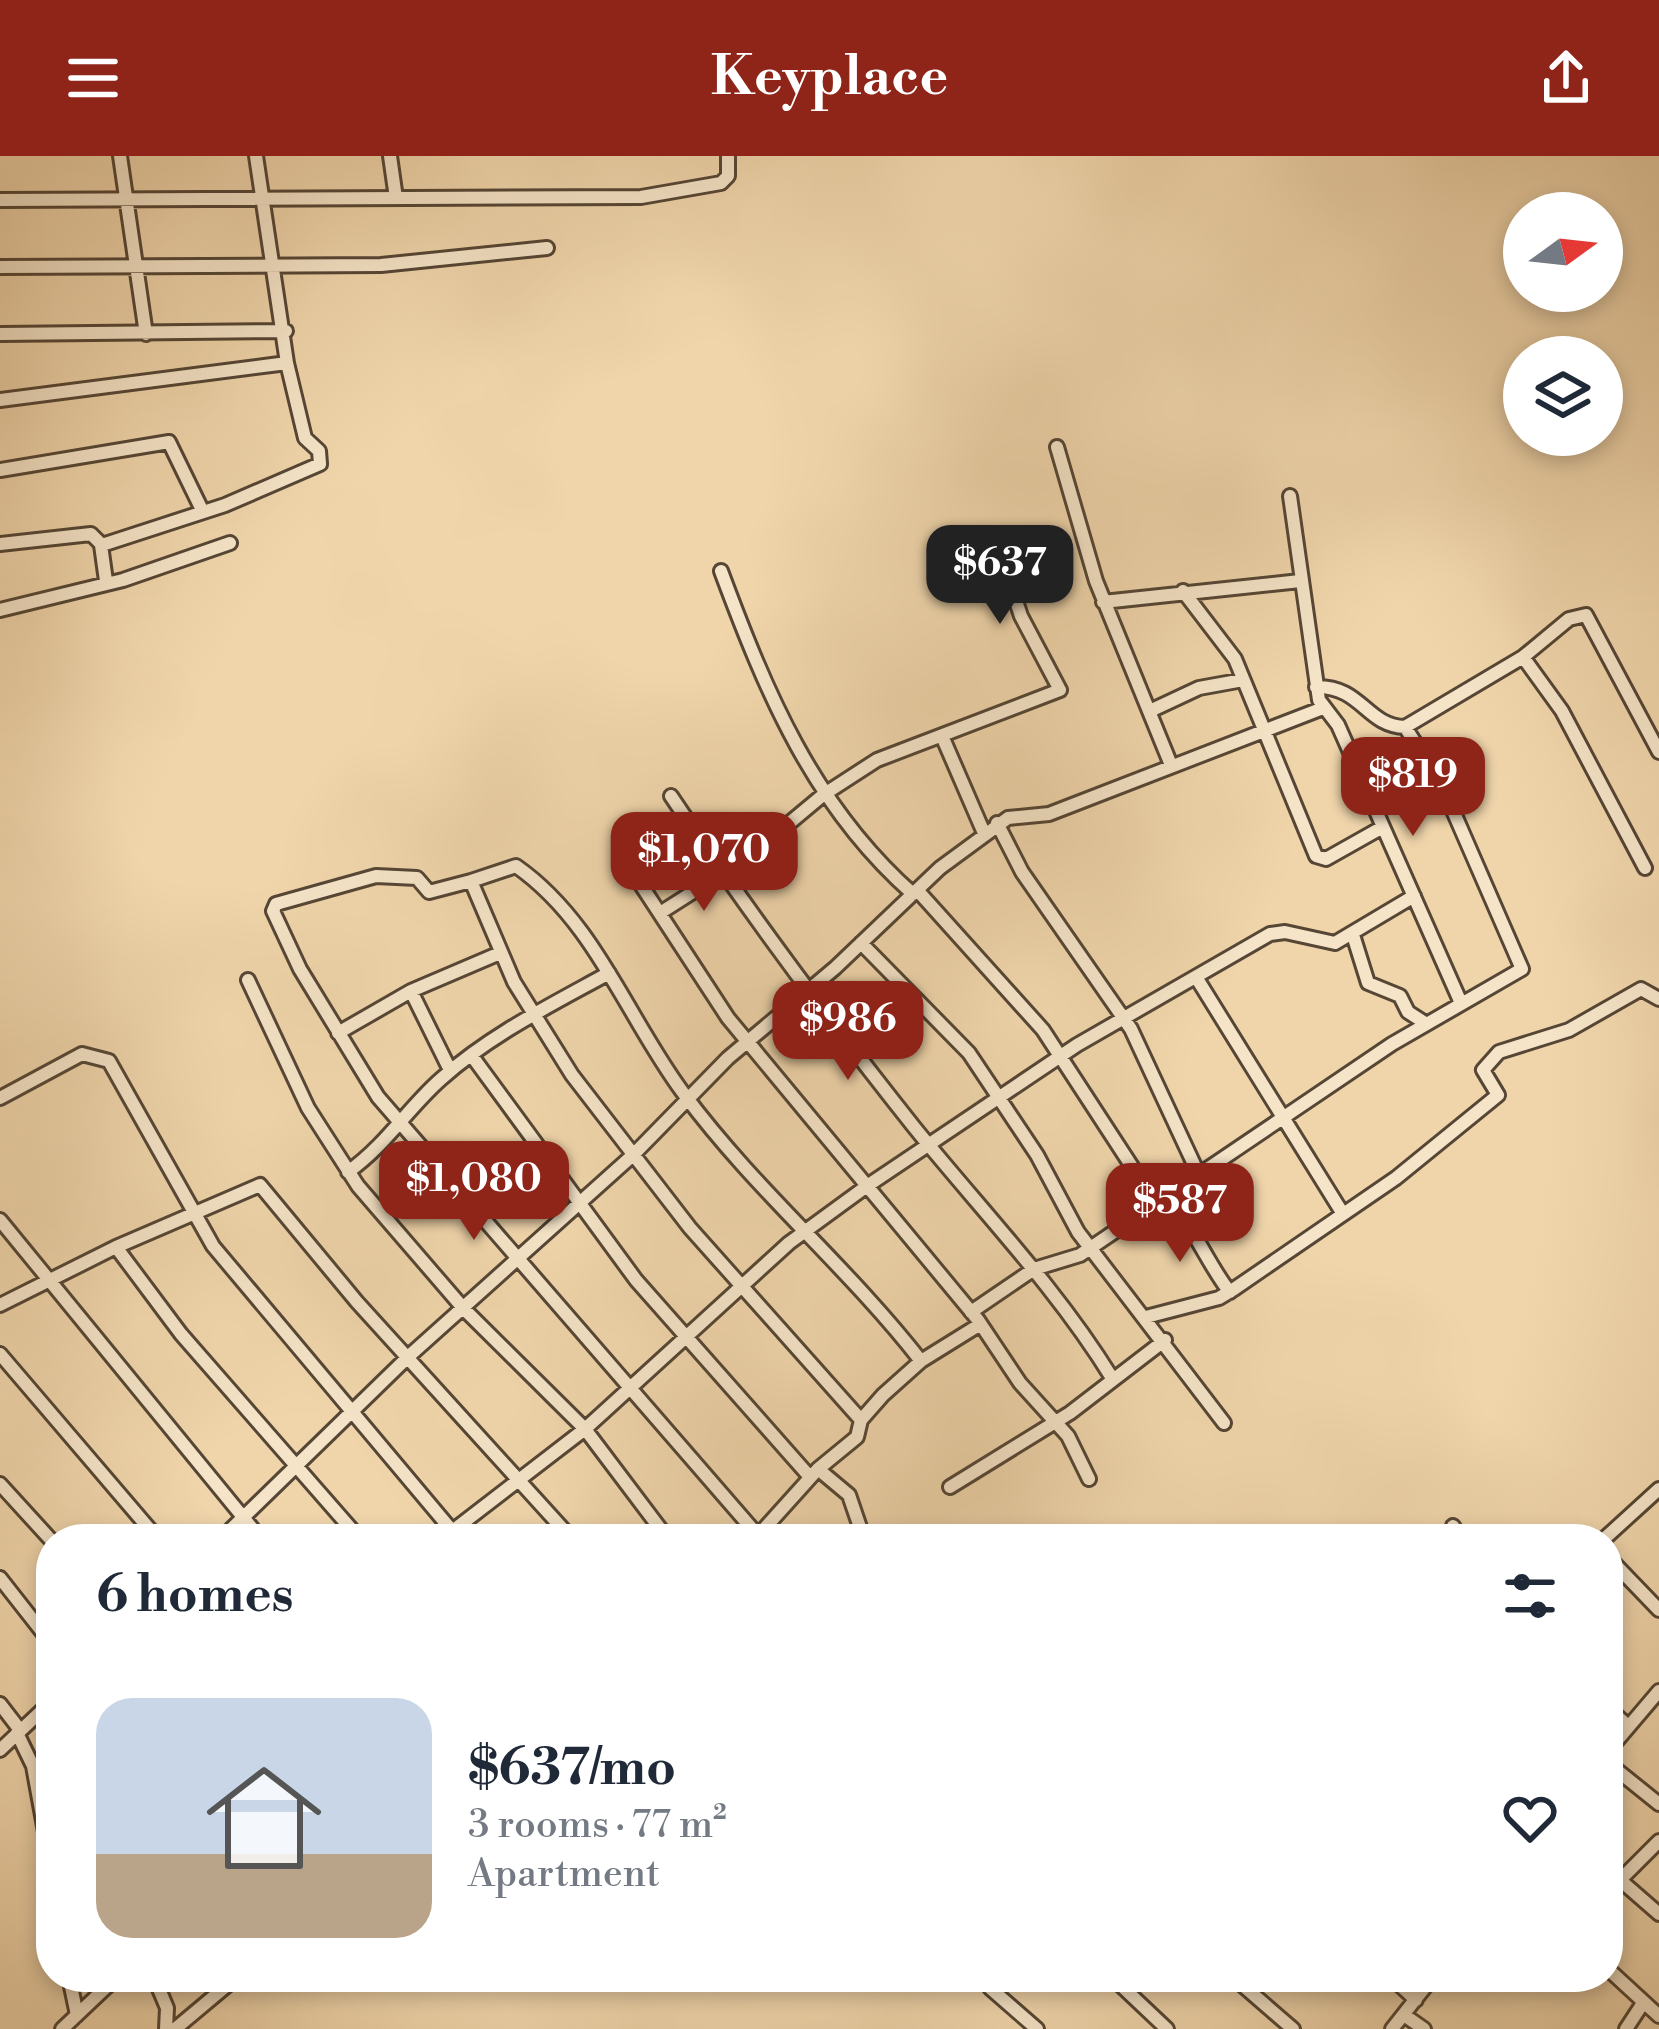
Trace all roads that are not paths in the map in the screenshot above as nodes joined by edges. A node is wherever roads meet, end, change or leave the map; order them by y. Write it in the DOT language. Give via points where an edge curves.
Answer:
graph roads {
  1 [pos="120,156"];
  2 [pos="256,156"];
  3 [pos="390,156"];
  4 [pos="728,156"];
  5 [pos="261,195"];
  6 [pos="396,198"];
  7 [pos="127,199"];
  8 [pos="0,200"];
  9 [pos="548,248"];
  10 [pos="275,265"];
  11 [pos="0,267"];
  12 [pos="139,269"];
  13 [pos="286,332"];
  14 [pos="0,334"];
  15 [pos="146,334"];
  16 [pos="287,363"];
  17 [pos="0,400"];
  18 [pos="1057,447"];
  19 [pos="0,470"];
  20 [pos="1290,496"];
  21 [pos="203,512"];
  22 [pos="230,543"];
  23 [pos="0,544"];
  24 [pos="100,545"];
  25 [pos="998,547"];
  26 [pos="721,571"];
  27 [pos="106,581"];
  28 [pos="1300,581"];
  29 [pos="1183,592"];
  30 [pos="1103,602"];
  31 [pos="0,610"];
  32 [pos="1523,657"];
  33 [pos="1243,680"];
  34 [pos="1316,687"];
  35 [pos="1323,708"];
  36 [pos="1153,710"];
  37 [pos="1405,728"];
  38 [pos="1265,729"];
  39 [pos="942,736"];
  40 [pos="1659,752"];
  41 [pos="1171,765"];
  42 [pos="823,795"];
  43 [pos="671,796"];
  44 [pos="997,823"];
  45 [pos="1382,828"];
  46 [pos="983,833"];
  47 [pos="1646,868"];
  48 [pos="632,871"];
  49 [pos="722,874"];
  50 [pos="471,881"];
  51 [pos="915,892"];
  52 [pos="1414,896"];
  53 [pos="660,913"];
  54 [pos="1353,935"];
  55 [pos="861,944"];
  56 [pos="500,953"];
  57 [pos="609,973"];
  58 [pos="1196,977"];
  59 [pos="248,980"];
  60 [pos="809,990"];
  61 [pos="411,991"];
  62 [pos="1659,999"];
  63 [pos="1461,1003"];
  64 [pos="536,1013"];
  65 [pos="1122,1018"];
  66 [pos="1425,1023"];
  67 [pos="338,1033"];
  68 [pos="747,1042"];
  69 [pos="1061,1055"];
  70 [pos="472,1056"];
  71 [pos="450,1070"];
  72 [pos="998,1095"];
  73 [pos="0,1098"];
  74 [pos="688,1100"];
  75 [pos="1281,1121"];
  76 [pos="403,1125"];
  77 [pos="929,1145"];
  78 [pos="633,1155"];
  79 [pos="348,1172"];
  80 [pos="1194,1176"];
  81 [pos="866,1186"];
  82 [pos="1159,1199"];
  83 [pos="580,1204"];
  84 [pos="1178,1207"];
  85 [pos="1343,1214"];
  86 [pos="193,1217"];
  87 [pos="0,1220"];
  88 [pos="808,1232"];
  89 [pos="1092,1245"];
  90 [pos="116,1247"];
  91 [pos="519,1259"];
  92 [pos="1034,1269"];
  93 [pos="49,1280"];
  94 [pos="742,1286"];
  95 [pos="1230,1292"];
  96 [pos="0,1305"];
  97 [pos="464,1309"];
  98 [pos="1146,1317"];
  99 [pos="975,1318"];
  100 [pos="686,1336"];
  101 [pos="1165,1340"];
  102 [pos="0,1354"];
  103 [pos="409,1356"];
  104 [pos="922,1361"];
  105 [pos="1112,1378"];
  106 [pos="628,1388"];
  107 [pos="352,1411"];
  108 [pos="861,1420"];
  109 [pos="1055,1421"];
  110 [pos="1224,1423"];
  111 [pos="585,1429"];
  112 [pos="297,1466"];
  113 [pos="814,1473"];
  114 [pos="1089,1479"];
  115 [pos="519,1480"];
  116 [pos="0,1484"];
  117 [pos="950,1487"];
  118 [pos="1659,1489"];
  119 [pos="243,1518"];
  120 [pos="36,1524"];
  121 [pos="145,1524"];
  122 [pos="237,1524"];
  123 [pos="248,1524"];
  124 [pos="347,1524"];
  125 [pos="441,1524"];
  126 [pos="466,1524"];
  127 [pos="559,1524"];
  128 [pos="657,1524"];
  129 [pos="746,1524"];
  130 [pos="770,1524"];
  131 [pos="858,1524"];
  132 [pos="1620,1524"];
  133 [pos="1623,1573"];
  134 [pos="0,1578"];
  135 [pos="1659,1610"];
  136 [pos="36,1624"];
  137 [pos="1659,1691"];
  138 [pos="0,1704"];
  139 [pos="36,1716"];
  140 [pos="1623,1722"];
  141 [pos="1628,1726"];
  142 [pos="18,1732"];
  143 [pos="1623,1732"];
  144 [pos="0,1750"];
  145 [pos="1623,1775"];
  146 [pos="36,1782"];
  147 [pos="1659,1804"];
  148 [pos="1659,1841"];
  149 [pos="1623,1877"];
  150 [pos="1623,1883"];
  151 [pos="1659,1914"];
  152 [pos="1623,1984"];
  153 [pos="72,1992"];
  154 [pos="100,1992"];
  155 [pos="160,1992"];
  156 [pos="217,1992"];
  157 [pos="995,1992"];
  158 [pos="1128,1992"];
  159 [pos="1250,1992"];
  160 [pos="1407,1992"];
  161 [pos="1422,1992"];
  162 [pos="1416,2000"];
  163 [pos="1643,2003"];
  164 [pos="76,2014"];
  165 [pos="1404,2015"];
  166 [pos="1659,2016"];
  167 [pos="172,2025"];
  168 [pos="62,2029"];
  169 [pos="1037,2029"];
  170 [pos="1167,2029"];
  171 [pos="1292,2029"];
  172 [pos="1392,2029"];
  173 [pos="1424,2029"];
  174 [pos="1626,2029"];
  1 -- 7 [label="street"];
  2 -- 5 [label="street"];
  3 -- 6 [label="street"];
  4 -- 6 [label="street" via="721,183 680,192"];
  5 -- 6 [label="street"];
  5 -- 7 [label="street"];
  5 -- 10 [label="street"];
  7 -- 8 [label="street"];
  7 -- 12 [label="street"];
  9 -- 10 [label="street" via="442,262"];
  10 -- 12 [label="street"];
  10 -- 13 [label="street"];
  11 -- 12 [label="street"];
  12 -- 15 [label="street"];
  13 -- 15 [label="street"];
  13 -- 16 [label="street"];
  14 -- 15 [label="street"];
  16 -- 17 [label="street"];
  16 -- 21 [label="street" via="305,437 322,461"];
  18 -- 30 [label="street"];
  19 -- 21 [label="street" via="169,442"];
  20 -- 28 [label="street"];
  21 -- 24 [label="street"];
  22 -- 27 [label="street"];
  23 -- 24 [label="street" via="91,534"];
  24 -- 27 [label="street"];
  25 -- 39 [label="street" via="1031,639 1060,689"];
  26 -- 42 [label="street" via="785,729"];
  27 -- 31 [label="street"];
  28 -- 29 [label="street"];
  28 -- 34 [label="street"];
  29 -- 30 [label="street"];
  29 -- 33 [label="street"];
  30 -- 36 [label="street"];
  32 -- 37 [label="street"];
  32 -- 40 [label="street" via="1559,625 1586,615"];
  32 -- 47 [label="street" via="1562,711"];
  33 -- 36 [label="street" via="1199,688"];
  33 -- 38 [label="street"];
  34 -- 35 [label="street"];
  34 -- 37 [label="street" via="1357,696 1382,723"];
  35 -- 38 [label="street"];
  35 -- 45 [label="street"];
  36 -- 41 [label="street"];
  37 -- 63 [label="street" via="1442,783 1521,966"];
  38 -- 41 [label="street"];
  38 -- 45 [label="street" via="1320,860"];
  39 -- 42 [label="street" via="877,760"];
  39 -- 46 [label="street"];
  41 -- 44 [label="street" via="1049,814"];
  42 -- 49 [label="street"];
  42 -- 51 [label="street"];
  43 -- 49 [label="street"];
  44 -- 46 [label="street"];
  44 -- 65 [label="street"];
  45 -- 52 [label="street"];
  46 -- 51 [label="street"];
  48 -- 53 [label="street"];
  49 -- 53 [label="street"];
  49 -- 60 [label="street"];
  50 -- 56 [label="street"];
  50 -- 57 [label="street" via="520,868 568,911"];
  50 -- 67 [label="street" via="433,892 417,878 376,876 273,906"];
  51 -- 55 [label="street"];
  51 -- 69 [label="street" via="995,971"];
  52 -- 54 [label="street"];
  52 -- 63 [label="street"];
  53 -- 68 [label="street"];
  54 -- 58 [label="street" via="1324,944 1270,934"];
  54 -- 66 [label="street" via="1368,983 1400,996"];
  55 -- 60 [label="street"];
  55 -- 72 [label="street" via="935,1014"];
  56 -- 61 [label="street"];
  56 -- 64 [label="street"];
  57 -- 64 [label="street"];
  57 -- 74 [label="street"];
  58 -- 65 [label="street"];
  58 -- 75 [label="street"];
  59 -- 79 [label="street"];
  60 -- 68 [label="street"];
  60 -- 77 [label="street"];
  61 -- 67 [label="street"];
  61 -- 71 [label="street"];
  62 -- 85 [label="street" via="1641,989 1569,1030 1499,1052 1483,1070 1498,1095"];
  63 -- 66 [label="street"];
  64 -- 70 [label="street"];
  64 -- 78 [label="street"];
  65 -- 69 [label="street"];
  65 -- 80 [label="street"];
  66 -- 75 [label="street"];
  67 -- 76 [label="street"];
  68 -- 74 [label="street"];
  68 -- 81 [label="street"];
  69 -- 72 [label="street"];
  69 -- 82 [label="street"];
  70 -- 71 [label="street"];
  70 -- 83 [label="street"];
  71 -- 76 [label="street"];
  72 -- 77 [label="street"];
  72 -- 89 [label="street"];
  73 -- 86 [label="street" via="82,1054 100,1055"];
  74 -- 78 [label="street"];
  74 -- 88 [label="street" via="757,1186"];
  75 -- 80 [label="street"];
  75 -- 85 [label="street"];
  76 -- 79 [label="street"];
  76 -- 91 [label="street"];
  77 -- 81 [label="street"];
  77 -- 92 [label="street"];
  78 -- 83 [label="street"];
  78 -- 94 [label="street"];
  79 -- 97 [label="street"];
  80 -- 82 [label="street"];
  80 -- 84 [label="street"];
  81 -- 88 [label="street"];
  81 -- 99 [label="street"];
  82 -- 84 [label="street"];
  82 -- 89 [label="street"];
  83 -- 91 [label="street"];
  83 -- 100 [label="street"];
  84 -- 95 [label="street"];
  85 -- 95 [label="street"];
  86 -- 90 [label="street"];
  86 -- 103 [label="street" via="260,1185"];
  86 -- 107 [label="street"];
  87 -- 93 [label="street"];
  88 -- 94 [label="street"];
  88 -- 104 [label="street"];
  89 -- 92 [label="street"];
  89 -- 98 [label="street"];
  90 -- 93 [label="street"];
  90 -- 112 [label="street"];
  91 -- 97 [label="street"];
  91 -- 106 [label="street"];
  92 -- 99 [label="street"];
  92 -- 105 [label="street"];
  93 -- 96 [label="street"];
  93 -- 119 [label="street"];
  94 -- 100 [label="street"];
  94 -- 108 [label="street"];
  95 -- 98 [label="street"];
  97 -- 103 [label="street"];
  97 -- 111 [label="street"];
  98 -- 101 [label="street"];
  99 -- 104 [label="street"];
  99 -- 109 [label="street"];
  100 -- 106 [label="street"];
  100 -- 113 [label="street"];
  101 -- 105 [label="street"];
  101 -- 110 [label="street"];
  102 -- 121 [label="street"];
  103 -- 107 [label="street"];
  103 -- 115 [label="street"];
  104 -- 108 [label="street"];
  105 -- 109 [label="street"];
  106 -- 111 [label="street"];
  106 -- 129 [label="street"];
  107 -- 112 [label="street"];
  107 -- 125 [label="street"];
  108 -- 113 [label="street" via="857,1437"];
  109 -- 114 [label="street"];
  109 -- 117 [label="street"];
  111 -- 115 [label="street"];
  111 -- 128 [label="street"];
  112 -- 119 [label="street"];
  112 -- 124 [label="street"];
  113 -- 130 [label="street"];
  113 -- 131 [label="street" via="849,1495"];
  115 -- 126 [label="street"];
  115 -- 127 [label="street"];
  116 -- 120 [label="street"];
  118 -- 132 [label="street"];
  119 -- 122 [label="street"];
  119 -- 123 [label="street"];
  133 -- 135 [label="street"];
  134 -- 136 [label="street"];
  137 -- 141 [label="street"];
  138 -- 142 [label="street"];
  139 -- 142 [label="street"];
  140 -- 141 [label="street"];
  141 -- 143 [label="street"];
  142 -- 144 [label="street"];
  142 -- 146 [label="street"];
  145 -- 147 [label="street"];
  148 -- 149 [label="street"];
  150 -- 151 [label="street"];
  152 -- 163 [label="street"];
  153 -- 164 [label="street"];
  154 -- 164 [label="street"];
  155 -- 167 [label="street"];
  156 -- 167 [label="street"];
  157 -- 169 [label="street"];
  158 -- 170 [label="street"];
  159 -- 171 [label="street"];
  160 -- 162 [label="street"];
  161 -- 162 [label="street"];
  162 -- 165 [label="street"];
  163 -- 166 [label="street"];
  163 -- 174 [label="street"];
  164 -- 168 [label="street"];
  165 -- 172 [label="street"];
  165 -- 173 [label="street"];
}
